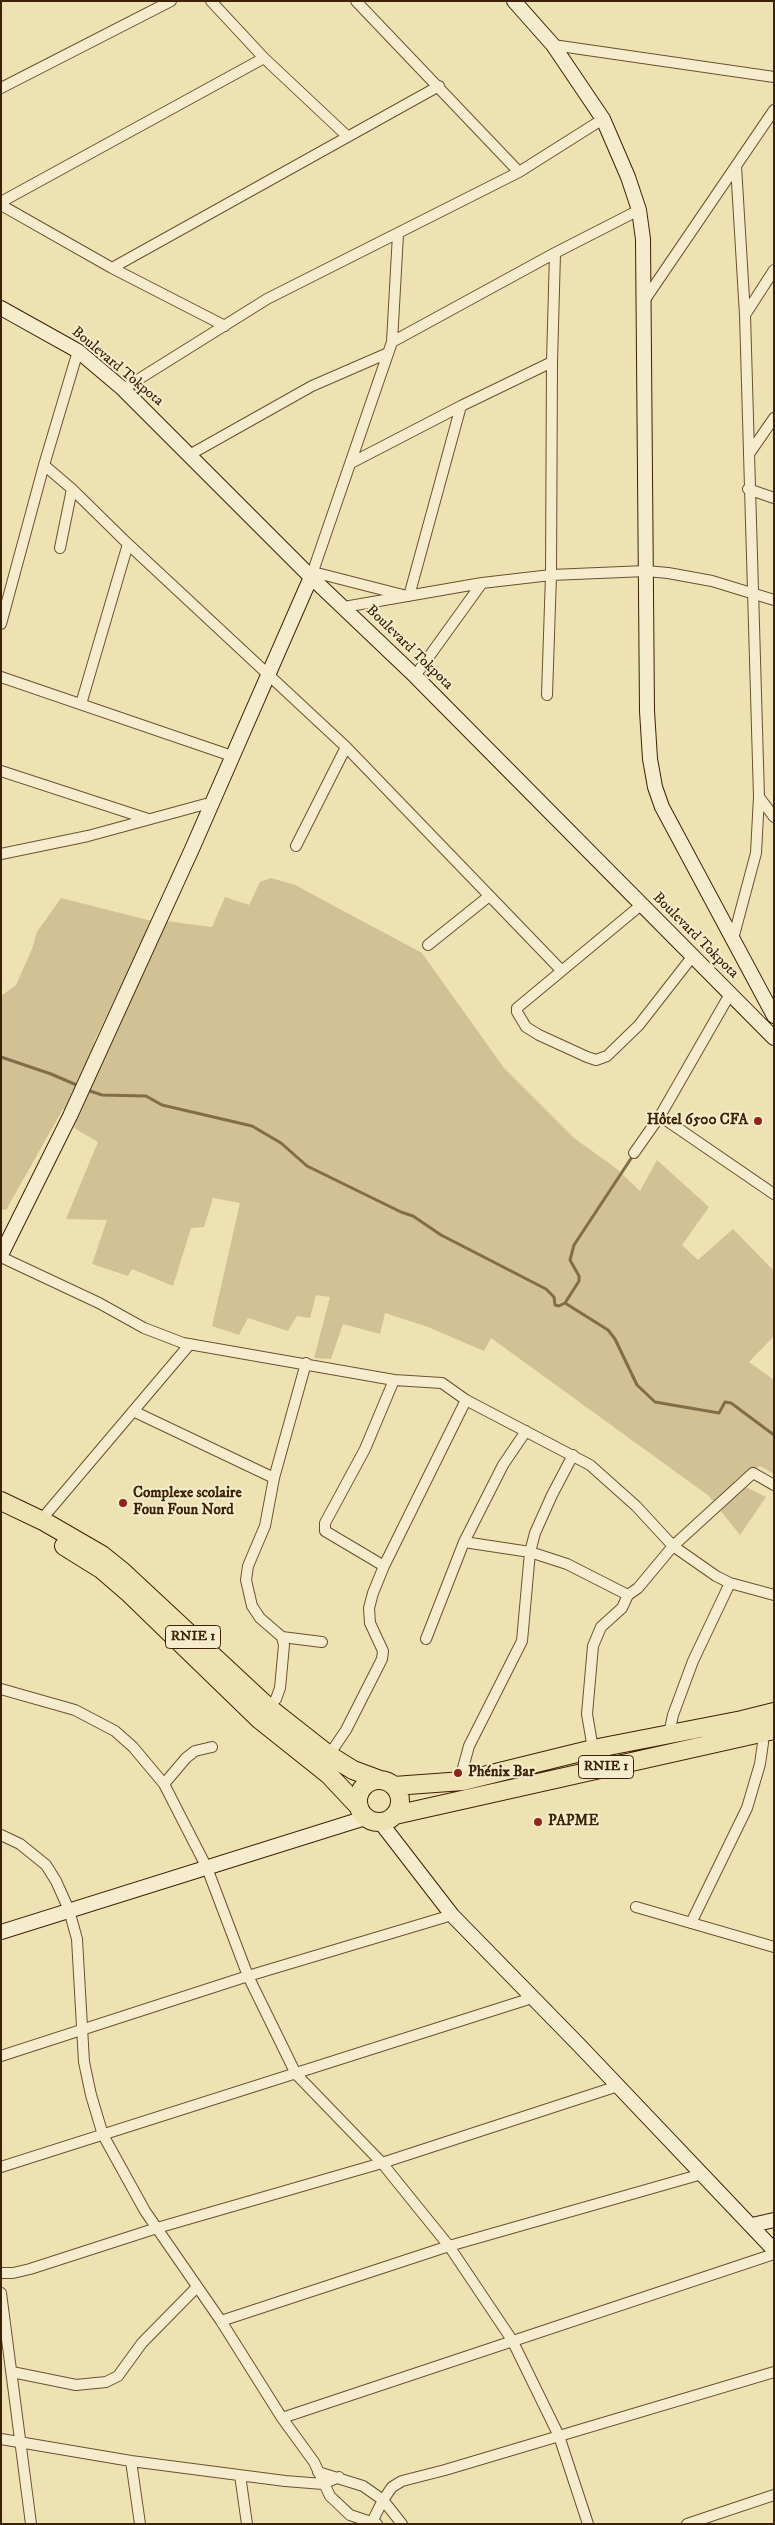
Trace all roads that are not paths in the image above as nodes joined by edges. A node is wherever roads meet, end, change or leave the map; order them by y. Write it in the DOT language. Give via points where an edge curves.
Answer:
graph roads {
  1 [pos="171,1"];
  2 [pos="211,1"];
  3 [pos="356,1"];
  4 [pos="514,1"];
  5 [pos="553,46"];
  6 [pos="264,58"];
  7 [pos="774,77"];
  8 [pos="438,86"];
  9 [pos="1,88"];
  10 [pos="774,110"];
  11 [pos="603,119"];
  12 [pos="347,136"];
  13 [pos="736,166"];
  14 [pos="519,172"];
  15 [pos="1,204"];
  16 [pos="638,210"];
  17 [pos="398,234"];
  18 [pos="555,253"];
  19 [pos="112,268"];
  20 [pos="774,270"];
  21 [pos="644,301"];
  22 [pos="1,308"];
  23 [pos="745,315"];
  24 [pos="225,326"];
  25 [pos="390,347"];
  26 [pos="78,351"];
  27 [pos="552,362"];
  28 [pos="123,390"];
  29 [pos="461,406"];
  30 [pos="774,418"];
  31 [pos="191,454"];
  32 [pos="749,454"];
  33 [pos="351,463"];
  34 [pos="44,465"];
  35 [pos="72,489"];
  36 [pos="748,489"];
  37 [pos="774,498"];
  38 [pos="128,544"];
  39 [pos="60,548"];
  40 [pos="646,571"];
  41 [pos="312,575"];
  42 [pos="551,575"];
  43 [pos="482,583"];
  44 [pos="752,592"];
  45 [pos="408,596"];
  46 [pos="774,600"];
  47 [pos="344,607"];
  48 [pos="1,624"];
  49 [pos="269,675"];
  50 [pos="415,676"];
  51 [pos="1,677"];
  52 [pos="547,694"];
  53 [pos="80,704"];
  54 [pos="346,747"];
  55 [pos="232,756"];
  56 [pos="1,771"];
  57 [pos="758,797"];
  58 [pos="213,802"];
  59 [pos="774,818"];
  60 [pos="149,819"];
  61 [pos="296,846"];
  62 [pos="1,854"];
  63 [pos="488,896"];
  64 [pos="640,905"];
  65 [pos="733,939"];
  66 [pos="428,945"];
  67 [pos="692,957"];
  68 [pos="561,970"];
  69 [pos="730,994"];
  70 [pos="774,1016"];
  71 [pos="774,1038"];
  72 [pos="660,1116"];
  73 [pos="634,1153"];
  74 [pos="774,1194"];
  75 [pos="1,1256"];
  76 [pos="190,1344"];
  77 [pos="306,1363"];
  78 [pos="394,1380"];
  79 [pos="466,1400"];
  80 [pos="133,1411"];
  81 [pos="526,1430"];
  82 [pos="573,1455"];
  83 [pos="274,1478"];
  84 [pos="774,1485"];
  85 [pos="1,1501"];
  86 [pos="1,1513"];
  87 [pos="41,1520"];
  88 [pos="464,1542"];
  89 [pos="673,1546"];
  90 [pos="530,1552"];
  91 [pos="384,1566"];
  92 [pos="730,1583"];
  93 [pos="628,1595"];
  94 [pos="774,1595"];
  95 [pos="282,1637"];
  96 [pos="426,1639"];
  97 [pos="322,1642"];
  98 [pos="1,1689"];
  99 [pos="268,1707"];
  100 [pos="774,1712"];
  101 [pos="768,1732"];
  102 [pos="669,1734"];
  103 [pos="212,1747"];
  104 [pos="593,1749"];
  105 [pos="329,1755"];
  106 [pos="463,1781"];
  107 [pos="387,1783"];
  108 [pos="164,1784"];
  109 [pos="375,1816"];
  110 [pos="1,1835"];
  111 [pos="207,1868"];
  112 [pos="636,1906"];
  113 [pos="68,1910"];
  114 [pos="452,1916"];
  115 [pos="690,1923"];
  116 [pos="1,1932"];
  117 [pos="774,1947"];
  118 [pos="248,1976"];
  119 [pos="532,1998"];
  120 [pos="82,2030"];
  121 [pos="1,2056"];
  122 [pos="296,2074"];
  123 [pos="618,2086"];
  124 [pos="103,2135"];
  125 [pos="382,2163"];
  126 [pos="1,2167"];
  127 [pos="702,2174"];
  128 [pos="774,2220"];
  129 [pos="752,2225"];
  130 [pos="157,2228"];
  131 [pos="449,2246"];
  132 [pos="774,2250"];
  133 [pos="774,2254"];
  134 [pos="1,2273"];
  135 [pos="197,2287"];
  136 [pos="1,2294"];
  137 [pos="221,2321"];
  138 [pos="512,2340"];
  139 [pos="12,2372"];
  140 [pos="774,2372"];
  141 [pos="282,2418"];
  142 [pos="559,2436"];
  143 [pos="1,2439"];
  144 [pos="21,2442"];
  145 [pos="131,2461"];
  146 [pos="318,2472"];
  147 [pos="240,2475"];
  148 [pos="339,2477"];
  149 [pos="323,2484"];
  150 [pos="774,2495"];
  151 [pos="383,2500"];
  152 [pos="373,2523"];
  153 [pos="31,2524"];
  154 [pos="140,2524"];
  155 [pos="247,2524"];
  156 [pos="402,2524"];
  157 [pos="588,2524"];
  158 [pos="687,2524"];
  1 -- 9 [label="street"];
  2 -- 6 [label="street"];
  3 -- 8 [label="street"];
  4 -- 5 [label="street"];
  5 -- 7 [label="street"];
  5 -- 11 [label="street"];
  6 -- 12 [label="street"];
  6 -- 15 [label="street"];
  8 -- 12 [label="street"];
  8 -- 14 [label="street"];
  10 -- 13 [label="street"];
  11 -- 14 [label="street"];
  11 -- 16 [label="street" via="628,177"];
  12 -- 19 [label="street"];
  13 -- 21 [label="street"];
  13 -- 23 [label="street"];
  14 -- 17 [label="street"];
  15 -- 19 [label="street"];
  16 -- 18 [label="street"];
  16 -- 21 [label="street" via="643,239"];
  17 -- 24 [label="street" via="268,299"];
  17 -- 25 [label="street"];
  18 -- 25 [label="street"];
  18 -- 27 [label="street"];
  19 -- 24 [label="street"];
  20 -- 23 [label="street"];
  21 -- 40 [label="street"];
  22 -- 26 [label="street, Boulevard Tokpota"];
  23 -- 32 [label="street"];
  24 -- 28 [label="street"];
  25 -- 31 [label="street" via="312,386"];
  25 -- 33 [label="street"];
  26 -- 28 [label="street, Boulevard Tokpota"];
  26 -- 34 [label="street"];
  27 -- 29 [label="street"];
  27 -- 42 [label="street"];
  28 -- 31 [label="street, Boulevard Tokpota"];
  29 -- 33 [label="street"];
  29 -- 45 [label="street"];
  30 -- 32 [label="street"];
  31 -- 41 [label="street, Boulevard Tokpota"];
  32 -- 36 [label="street"];
  33 -- 41 [label="street"];
  34 -- 35 [label="street"];
  34 -- 48 [label="street"];
  35 -- 38 [label="street"];
  35 -- 39 [label="street"];
  36 -- 37 [label="street"];
  36 -- 44 [label="street"];
  38 -- 49 [label="street"];
  38 -- 53 [label="street"];
  40 -- 42 [label="street"];
  40 -- 44 [label="street" via="686,576"];
  40 -- 65 [label="street" via="648,735 655,787 688,858"];
  41 -- 45 [label="street"];
  41 -- 47 [label="street, Boulevard Tokpota"];
  41 -- 49 [label="street"];
  42 -- 43 [label="street"];
  42 -- 52 [label="street"];
  43 -- 45 [label="street"];
  43 -- 50 [label="street"];
  44 -- 46 [label="street"];
  44 -- 57 [label="street"];
  45 -- 47 [label="street"];
  47 -- 50 [label="street, Boulevard Tokpota"];
  49 -- 54 [label="street"];
  49 -- 55 [label="street"];
  50 -- 64 [label="street, Boulevard Tokpota"];
  51 -- 53 [label="street"];
  53 -- 55 [label="street"];
  54 -- 61 [label="street"];
  54 -- 63 [label="street"];
  55 -- 58 [label="street"];
  56 -- 60 [label="street"];
  57 -- 59 [label="street"];
  57 -- 65 [label="street" via="756,853"];
  58 -- 60 [label="street"];
  58 -- 75 [label="street" via="70,1116"];
  60 -- 62 [label="street" via="88,836"];
  63 -- 66 [label="street"];
  63 -- 68 [label="street"];
  64 -- 67 [label="street, Boulevard Tokpota"];
  64 -- 68 [label="street"];
  65 -- 70 [label="street"];
  67 -- 68 [label="street" via="639,1025 606,1056 596,1060 539,1035 526,1027 517,1012"];
  67 -- 69 [label="street, Boulevard Tokpota"];
  69 -- 71 [label="street, Boulevard Tokpota"];
  69 -- 72 [label="street"];
  72 -- 73 [label="street"];
  72 -- 74 [label="street"];
  75 -- 76 [label="street" via="144,1328"];
  76 -- 77 [label="street"];
  76 -- 80 [label="street"];
  77 -- 78 [label="street"];
  77 -- 83 [label="street"];
  78 -- 79 [label="street" via="442,1383"];
  78 -- 91 [label="street" via="365,1449 325,1523 325,1531"];
  79 -- 81 [label="street"];
  79 -- 91 [label="street"];
  80 -- 83 [label="street"];
  80 -- 87 [label="street"];
  81 -- 82 [label="street"];
  81 -- 88 [label="street" via="503,1465"];
  82 -- 89 [label="street" via="613,1485"];
  82 -- 90 [label="street" via="535,1533"];
  83 -- 95 [label="street" via="265,1526 248,1566 246,1580 252,1606 260,1618"];
  84 -- 89 [label="street" via="753,1473"];
  85 -- 87 [label="highway, RNIE 1"];
  86 -- 109 [label="highway, RNIE 1" via="41,1532 101,1569 157,1618 260,1720"];
  87 -- 99 [label="highway, RNIE 1" via="102,1555 122,1571"];
  88 -- 90 [label="street"];
  88 -- 96 [label="street"];
  89 -- 92 [label="street"];
  89 -- 93 [label="street" via="638,1588"];
  90 -- 93 [label="street" via="583,1570"];
  90 -- 106 [label="street" via="522,1640 469,1746"];
  91 -- 105 [label="street" via="369,1608 370,1623 382,1651 382,1659 346,1730"];
  92 -- 94 [label="street"];
  92 -- 102 [label="street" via="693,1660"];
  93 -- 104 [label="street" via="622,1608 602,1627 594,1646 587,1714"];
  95 -- 97 [label="street"];
  95 -- 99 [label="street" via="280,1688"];
  98 -- 108 [label="street" via="75,1710 115,1731 133,1746"];
  99 -- 105 [label="highway, RNIE 1"];
  100 -- 102 [label="highway, RNIE 1"];
  101 -- 109 [label="highway, RNIE 1"];
  101 -- 115 [label="street" via="747,1808"];
  102 -- 104 [label="highway, RNIE 1"];
  103 -- 108 [label="street" via="195,1751"];
  104 -- 106 [label="highway, RNIE 1"];
  105 -- 107 [label="highway, RNIE 1" via="353,1770"];
  106 -- 107 [label="highway, RNIE 1"];
  107 -- 109 [label="highway" via="398,1792 400,1804"];
  107 -- 109 [label="highway, RNIE 1" via="367,1783 362,1788 358,1800"];
  108 -- 111 [label="street"];
  109 -- 111 [label="street"];
  109 -- 114 [label="street"];
  110 -- 113 [label="street" via="20,1844 46,1865"];
  111 -- 113 [label="street"];
  111 -- 118 [label="street"];
  112 -- 115 [label="street"];
  113 -- 116 [label="street"];
  113 -- 120 [label="street" via="77,1939"];
  114 -- 118 [label="street"];
  114 -- 119 [label="street"];
  115 -- 117 [label="street"];
  118 -- 120 [label="street"];
  118 -- 122 [label="street"];
  119 -- 122 [label="street"];
  119 -- 123 [label="street"];
  120 -- 121 [label="street"];
  120 -- 124 [label="street" via="89,2087"];
  122 -- 124 [label="street"];
  122 -- 125 [label="street"];
  123 -- 125 [label="street"];
  123 -- 127 [label="street"];
  124 -- 126 [label="street"];
  124 -- 130 [label="street"];
  125 -- 130 [label="street"];
  125 -- 131 [label="street"];
  127 -- 129 [label="street"];
  127 -- 131 [label="street"];
  128 -- 129 [label="street"];
  129 -- 132 [label="street"];
  130 -- 134 [label="street" via="30,2269"];
  130 -- 135 [label="street"];
  131 -- 137 [label="street"];
  131 -- 138 [label="street"];
  133 -- 138 [label="street"];
  135 -- 137 [label="street"];
  135 -- 139 [label="street" via="142,2343 118,2376 106,2382 76,2385"];
  136 -- 139 [label="street"];
  137 -- 141 [label="street"];
  138 -- 141 [label="street"];
  138 -- 142 [label="street"];
  139 -- 144 [label="street"];
  140 -- 142 [label="street"];
  141 -- 146 [label="street"];
  142 -- 151 [label="street" via="413,2477 392,2487"];
  142 -- 157 [label="street"];
  143 -- 144 [label="street"];
  144 -- 145 [label="street"];
  144 -- 153 [label="street"];
  145 -- 147 [label="street"];
  145 -- 154 [label="street"];
  146 -- 148 [label="street"];
  146 -- 149 [label="street"];
  147 -- 149 [label="street"];
  147 -- 155 [label="street"];
  148 -- 149 [label="street"];
  148 -- 151 [label="street" via="363,2486"];
  149 -- 152 [label="street" via="350,2515"];
  150 -- 158 [label="street"];
  151 -- 152 [label="street"];
  151 -- 156 [label="street"];
}
